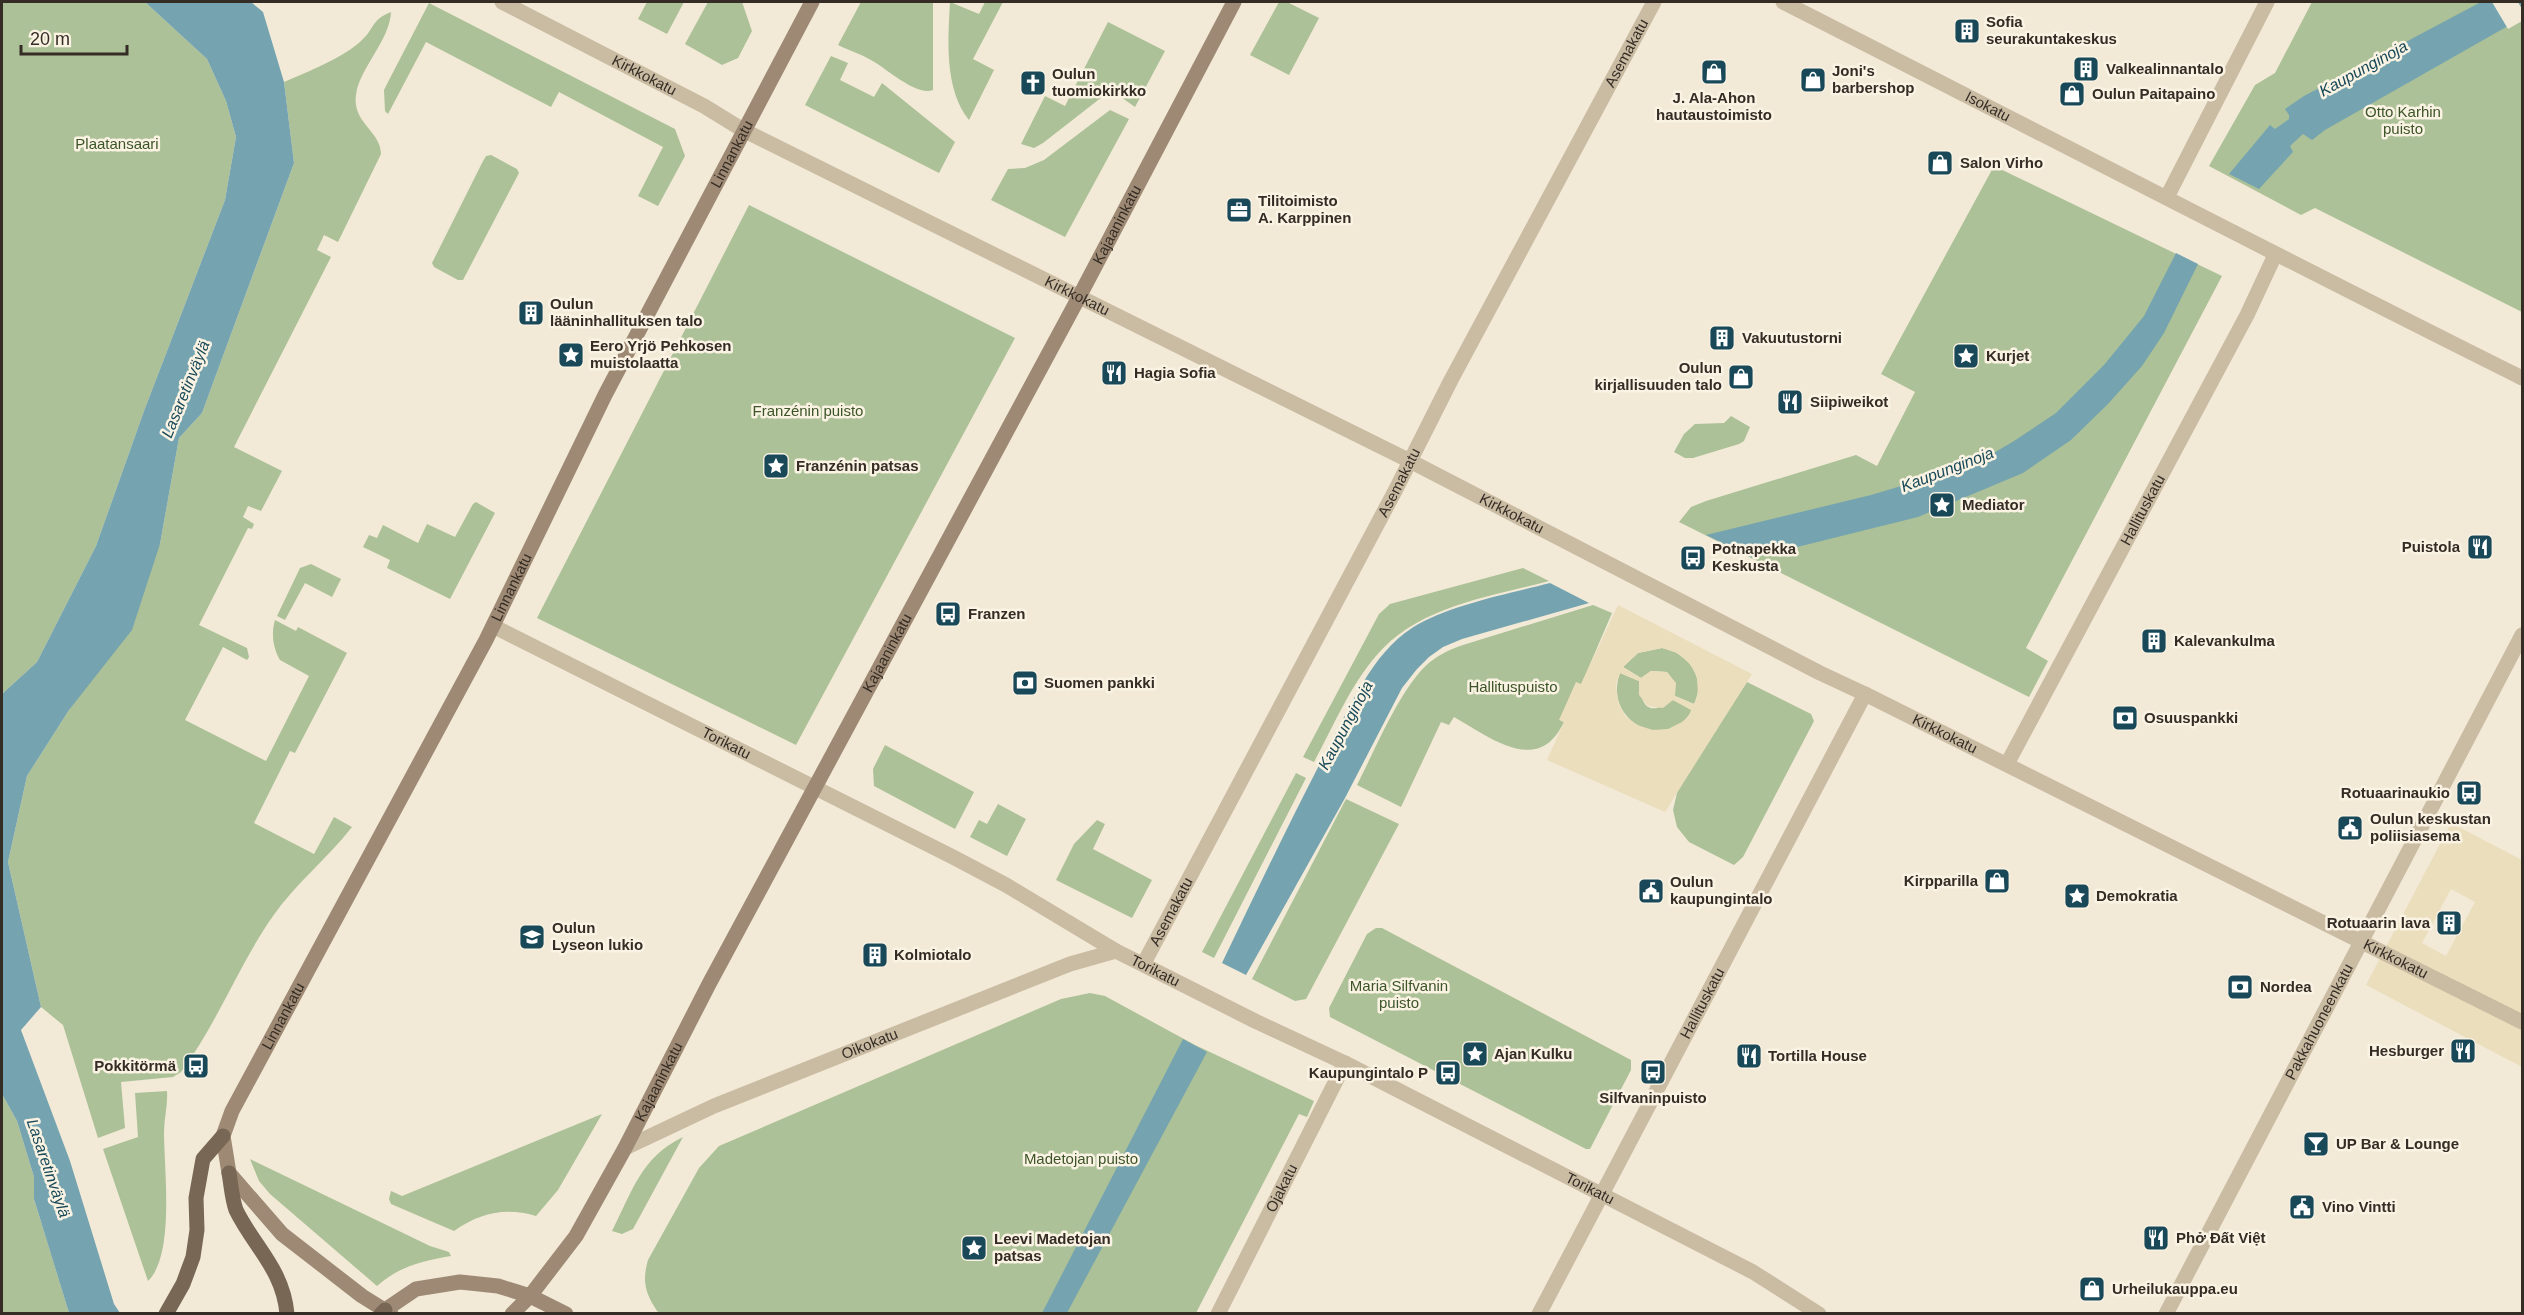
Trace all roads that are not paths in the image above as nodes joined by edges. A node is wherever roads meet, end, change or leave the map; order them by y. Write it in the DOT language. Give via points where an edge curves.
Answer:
graph roads {
  1 [pos="502,2"];
  2 [pos="812,2"];
  3 [pos="1234,2"];
  4 [pos="1654,2"];
  5 [pos="1783,2"];
  6 [pos="2267,2"];
  7 [pos="742,130"];
  8 [pos="2167,197"];
  9 [pos="2275,255"];
  10 [pos="1079,297"];
  11 [pos="2523,378"];
  12 [pos="1410,461"];
  13 [pos="493,626"];
  14 [pos="2523,635"];
  15 [pos="1865,694"];
  16 [pos="2007,764"];
  17 [pos="813,788"];
  18 [pos="2360,942"];
  19 [pos="1116,951"];
  20 [pos="1144,963"];
  21 [pos="2523,1022"];
  22 [pos="1345,1063"];
  23 [pos="223,1136"];
  24 [pos="626,1148"];
  25 [pos="229,1173"];
  26 [pos="1602,1195"];
  27 [pos="530,1296"];
  28 [pos="167,1312"];
  29 [pos="386,1312"];
  30 [pos="287,1314"];
  31 [pos="512,1314"];
  32 [pos="566,1314"];
  33 [pos="1218,1314"];
  34 [pos="1539,1314"];
  35 [pos="1819,1314"];
  36 [pos="2166,1314"];
  1 -- 7 [label="street, Kirkkokatu" via="704,106"];
  2 -- 7 [label="main road, Linnankatu"];
  3 -- 10 [label="main road, Kajaaninkatu"];
  4 -- 12 [label="street, Asemakatu"];
  5 -- 8 [label="street, Isokatu"];
  6 -- 8 [label="street"];
  7 -- 10 [label="street, Kirkkokatu"];
  7 -- 13 [label="main road, Linnankatu" via="604,395"];
  8 -- 9 [label="street, Isokatu"];
  9 -- 11 [label="street"];
  9 -- 16 [label="street, Hallituskatu" via="2247,315"];
  10 -- 12 [label="street, Kirkkokatu"];
  10 -- 17 [label="main road, Kajaaninkatu"];
  12 -- 15 [label="street, Kirkkokatu"];
  12 -- 20 [label="street, Asemakatu"];
  13 -- 17 [label="street, Torikatu"];
  13 -- 23 [label="main road, Linnankatu" via="232,1111"];
  14 -- 18 [label="street, Pakkahuoneenkatu"];
  15 -- 16 [label="street, Kirkkokatu"];
  15 -- 26 [label="street, Hallituskatu"];
  16 -- 18 [label="street, Kirkkokatu"];
  17 -- 19 [label="street, Torikatu" via="1006,885"];
  17 -- 24 [label="main road, Kajaaninkatu"];
  18 -- 21 [label="street, Kirkkokatu"];
  18 -- 36 [label="street, Pakkahuoneenkatu"];
  19 -- 20 [label="street, Torikatu"];
  19 -- 24 [label="street, Oikokatu" via="1070,964 714,1106"];
  20 -- 22 [label="street, Torikatu"];
  22 -- 26 [label="street, Torikatu"];
  22 -- 33 [label="street, Ojakatu"];
  23 -- 25 [label="main road, Linnankatu"];
  23 -- 28 [label="main road" via="203,1159 196,1198 193,1257"];
  24 -- 27 [label="main road, Kajaaninkatu" via="576,1236"];
  25 -- 29 [label="main road" via="282,1234"];
  25 -- 30 [label="main road" via="236,1209 271,1264 285,1294"];
  26 -- 34 [label="street, Hallituskatu"];
  26 -- 35 [label="street, Torikatu" via="1754,1272"];
  27 -- 29 [label="main road" via="498,1286 460,1282 416,1289"];
  27 -- 31 [label="main road, Kajaaninkatu"];
  27 -- 32 [label="main road"];
}
